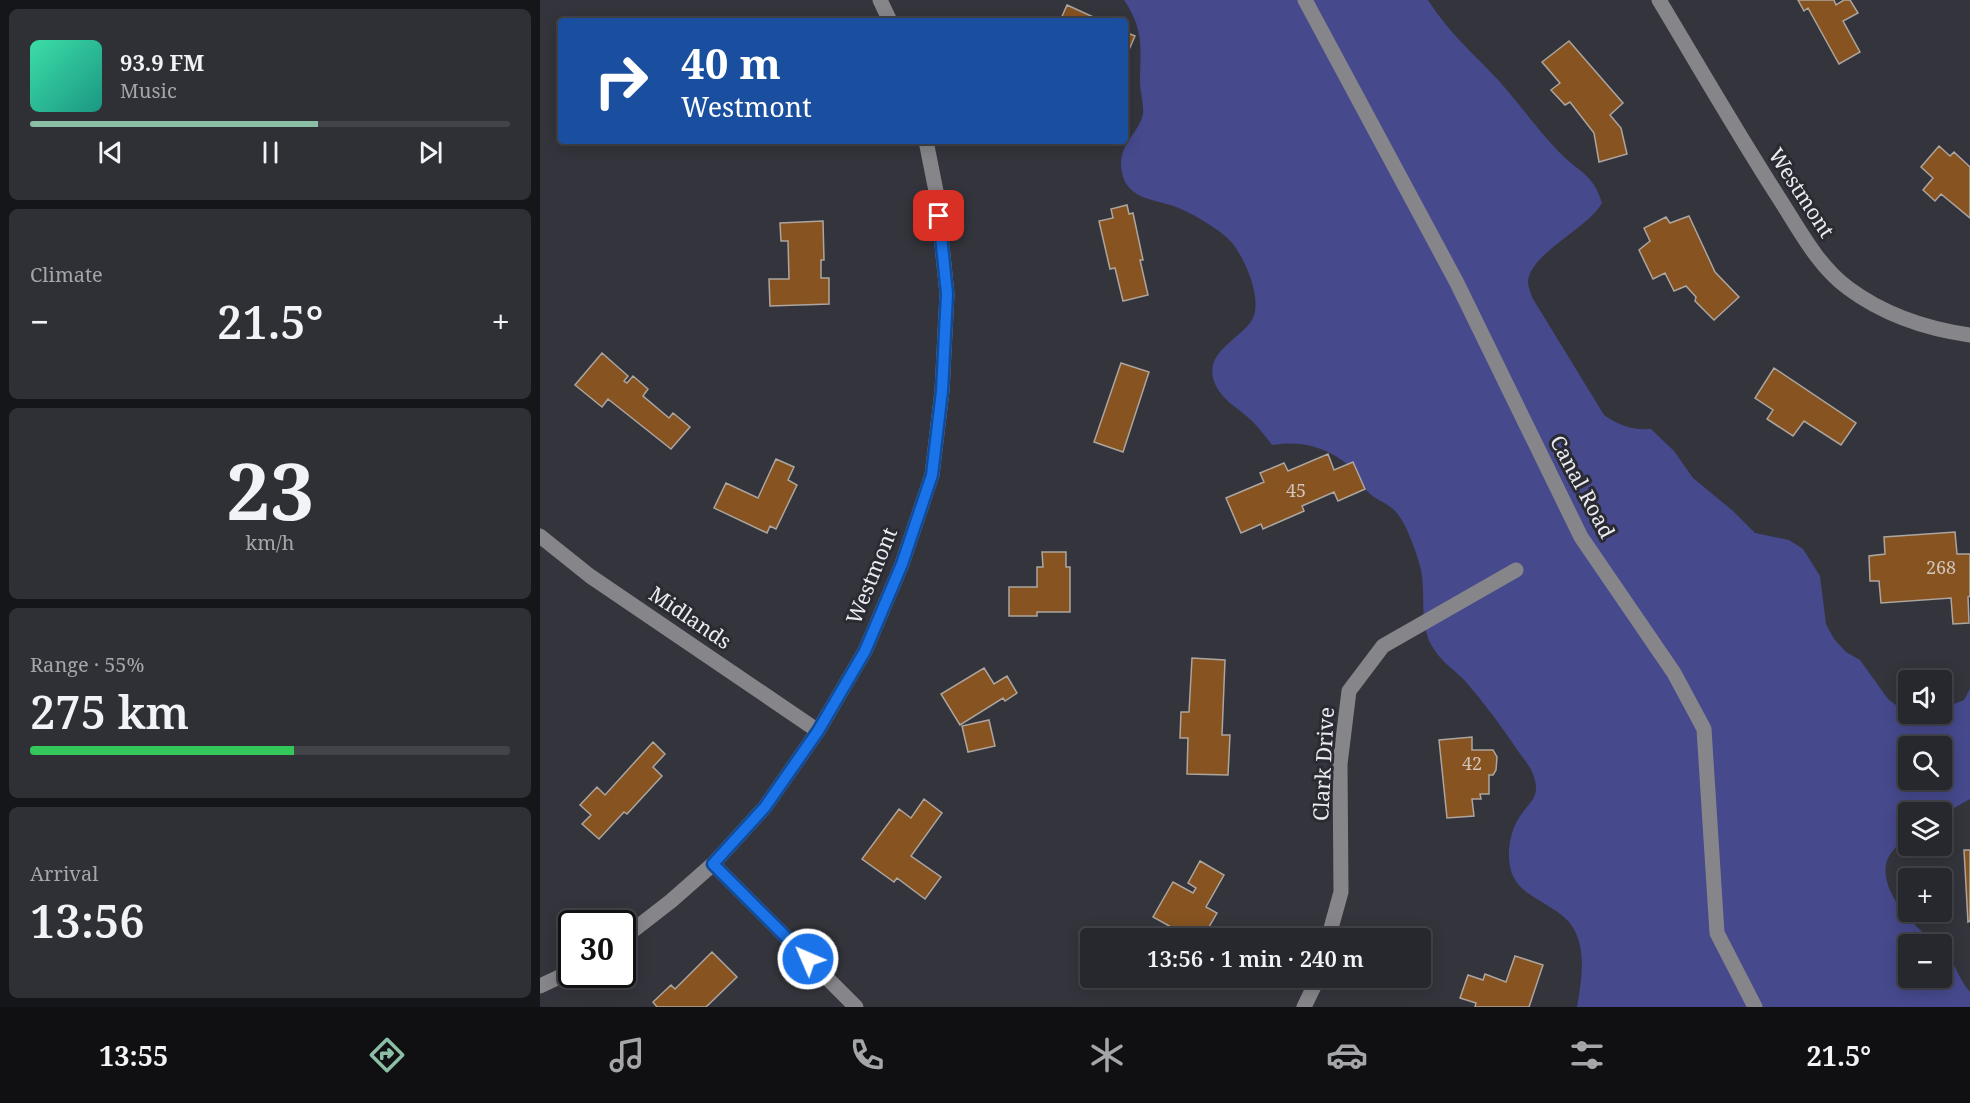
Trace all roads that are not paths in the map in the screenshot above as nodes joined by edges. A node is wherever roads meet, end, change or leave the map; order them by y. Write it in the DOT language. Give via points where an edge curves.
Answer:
graph roads {
  1 [pos="880,0"];
  2 [pos="1305,0"];
  3 [pos="1659,0"];
  4 [pos="889,18"];
  5 [pos="927,144"];
  6 [pos="1970,335"];
  7 [pos="540,536"];
  8 [pos="1516,570"];
  9 [pos="818,731"];
  10 [pos="713,864"];
  11 [pos="636,928"];
  12 [pos="1331,928"];
  13 [pos="558,978"];
  14 [pos="540,986"];
  15 [pos="1313,988"];
  16 [pos="856,1007"];
  17 [pos="1304,1007"];
  18 [pos="1755,1007"];
  1 -- 4 [label="street"];
  2 -- 18 [label="street, Canal Road" via="1456,283 1581,537 1674,673 1704,729 1717,933"];
  3 -- 6 [label="street, Westmont" via="1817,258 1847,288 1874,305 1943,331"];
  5 -- 9 [label="street, Westmont" via="938,196 947,294 942,391 932,475 902,564 865,651"];
  7 -- 9 [label="street, Midlands" via="590,576"];
  8 -- 12 [label="street, Clark Drive" via="1383,646 1349,691 1340,764 1341,892"];
  9 -- 10 [label="street, Westmont" via="765,807"];
  10 -- 11 [label="street, Westmont"];
  10 -- 16 [label="street"];
  13 -- 14 [label="street"];
  15 -- 17 [label="street"];
}
